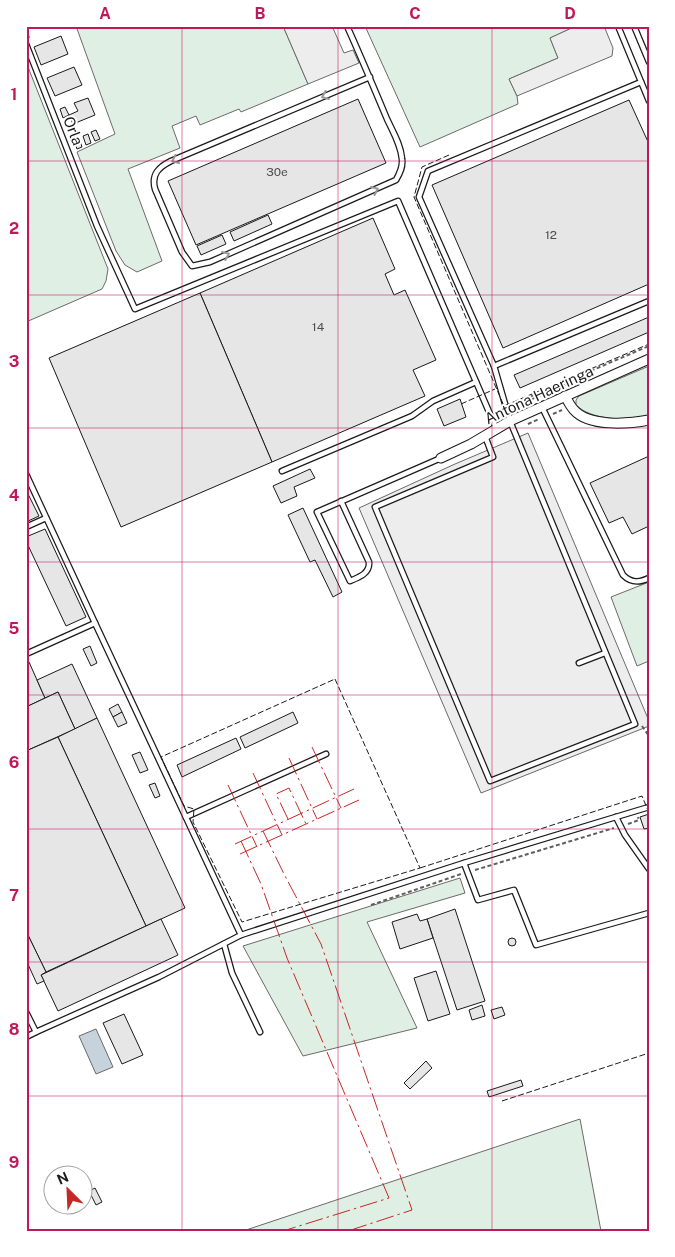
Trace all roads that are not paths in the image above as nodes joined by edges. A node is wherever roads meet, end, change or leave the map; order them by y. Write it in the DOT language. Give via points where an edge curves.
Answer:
graph roads {
  1 [pos="347,26"];
  2 [pos="618,26"];
  3 [pos="634,26"];
  4 [pos="26,44"];
  5 [pos="649,62"];
  6 [pos="370,77"];
  7 [pos="641,82"];
  8 [pos="649,101"];
  9 [pos="649,301"];
  10 [pos="649,359"];
  11 [pos="494,366"];
  12 [pos="476,382"];
  13 [pos="565,396"];
  14 [pos="542,407"];
  15 [pos="649,420"];
  16 [pos="510,421"];
  17 [pos="496,428"];
  18 [pos="485,436"];
  19 [pos="441,458"];
  20 [pos="282,471"];
  21 [pos="26,474"];
  22 [pos="341,501"];
  23 [pos="46,518"];
  24 [pos="26,527"];
  25 [pos="649,578"];
  26 [pos="95,623"];
  27 [pos="605,653"];
  28 [pos="26,654"];
  29 [pos="579,663"];
  30 [pos="326,754"];
  31 [pos="649,807"];
  32 [pos="186,817"];
  33 [pos="616,817"];
  34 [pos="464,863"];
  35 [pos="649,869"];
  36 [pos="649,913"];
  37 [pos="241,935"];
  38 [pos="224,944"];
  39 [pos="26,1012"];
  40 [pos="36,1032"];
  41 [pos="260,1032"];
  42 [pos="26,1037"];
  1 -- 6 [label="lane"];
  2 -- 7 [label="lane"];
  3 -- 5 [label="lane"];
  4 -- 12 [label="lane, Orla" via="97,226 135,309 398,200"];
  6 -- 6 [label="lane, one-way" via="171,161 156,172 155,189 182,252 192,266 210,262 396,180 402,169 399,145"];
  7 -- 8 [label="lane"];
  7 -- 11 [label="lane" via="428,171 419,197"];
  9 -- 11 [label="lane"];
  10 -- 13 [label="street, Antona Haeringa"];
  11 -- 16 [label="lane"];
  12 -- 17 [label="lane"];
  12 -- 20 [label="lane" via="432,401 412,416"];
  13 -- 14 [label="street, Antona Haeringa"];
  13 -- 15 [label="street" via="582,416 601,422"];
  14 -- 16 [label="street, Antona Haeringa"];
  14 -- 25 [label="lane" via="618,568 631,581"];
  16 -- 17 [label="street, Antona Haeringa"];
  16 -- 27 [label="lane"];
  17 -- 18 [label="street, Antona Haeringa"];
  18 -- 19 [label="street, Antona Haeringa"];
  18 -- 27 [label="lane" via="493,457 375,507 490,782 635,724"];
  19 -- 22 [label="lane"];
  21 -- 23 [label="lane"];
  22 -- 22 [label="lane" via="317,512 350,580 366,573 369,562"];
  23 -- 24 [label="lane"];
  23 -- 26 [label="lane"];
  26 -- 28 [label="lane"];
  26 -- 32 [label="lane"];
  27 -- 29 [label="lane"];
  30 -- 32 [label="lane"];
  31 -- 33 [label="lane"];
  32 -- 37 [label="lane"];
  33 -- 34 [label="lane"];
  33 -- 35 [label="lane"];
  34 -- 36 [label="lane" via="478,900 514,890 536,946"];
  34 -- 37 [label="lane"];
  37 -- 38 [label="lane"];
  38 -- 40 [label="lane"];
  38 -- 41 [label="lane" via="232,973"];
  39 -- 40 [label="lane"];
  40 -- 42 [label="lane"];
}
